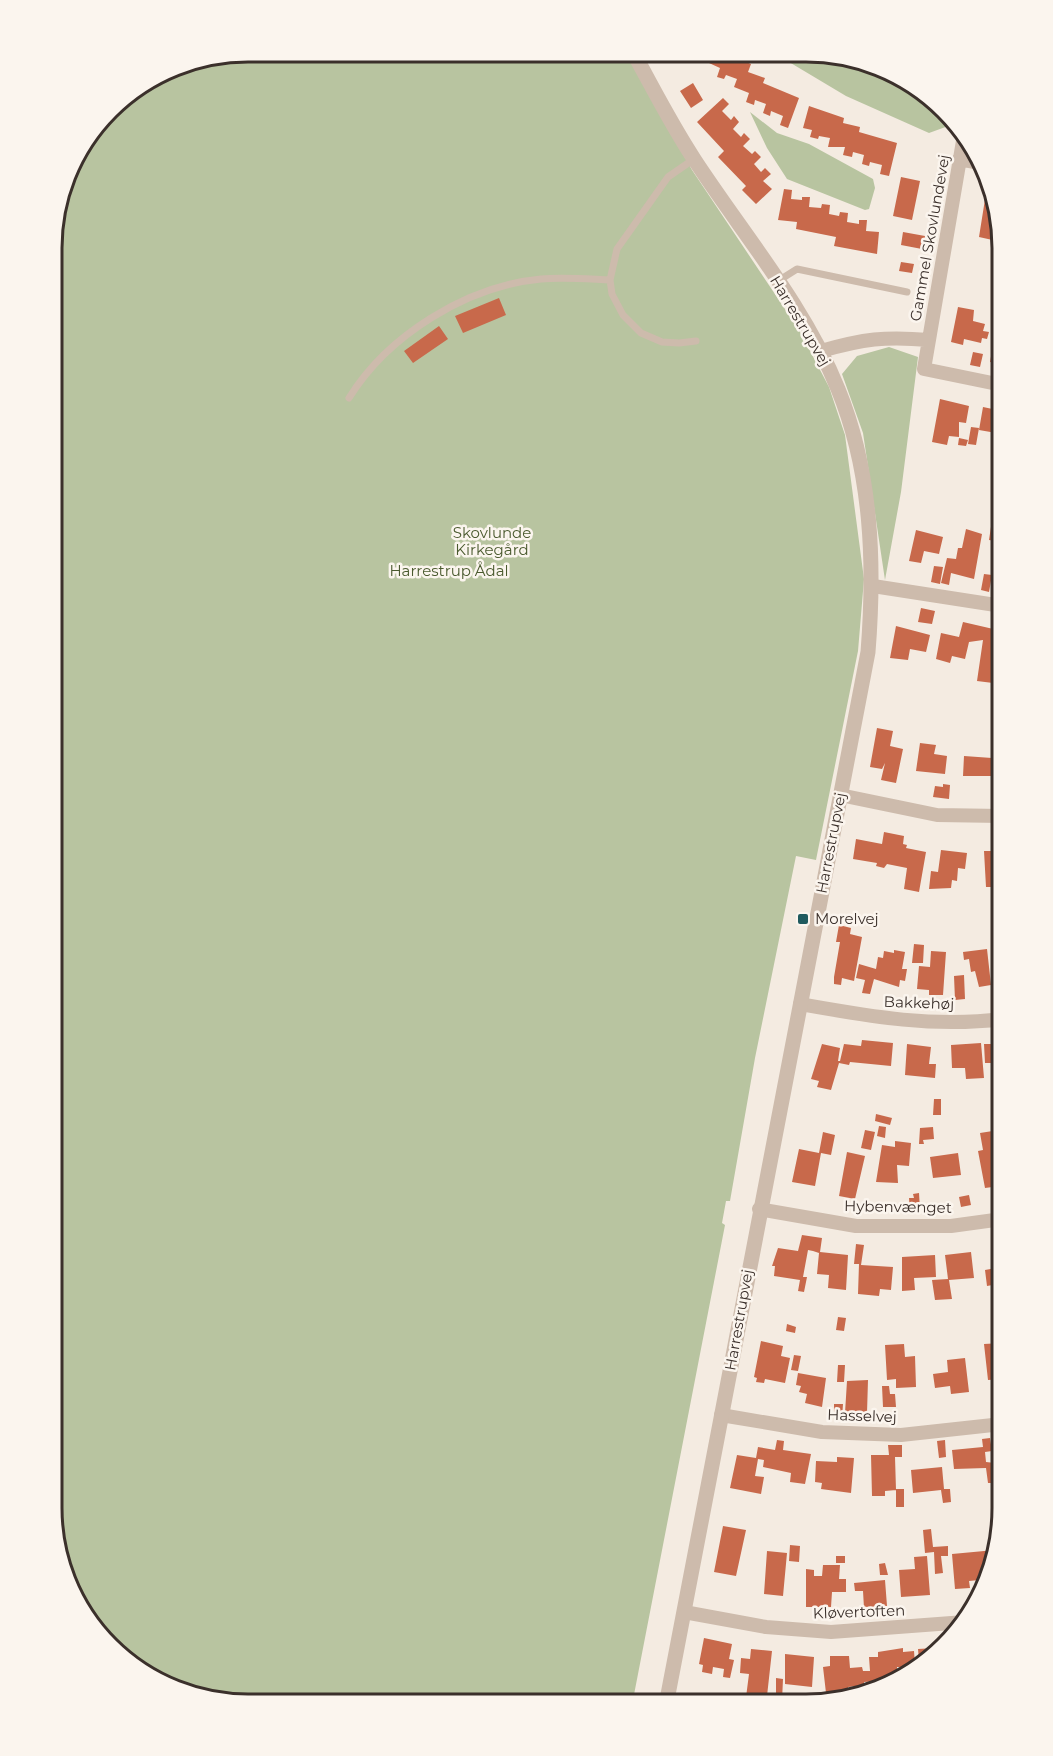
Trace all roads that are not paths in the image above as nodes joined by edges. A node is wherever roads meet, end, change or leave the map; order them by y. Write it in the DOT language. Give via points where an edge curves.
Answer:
graph roads {
  1 [pos="638,62"];
  2 [pos="962,147"];
  3 [pos="694,159"];
  4 [pos="959,159"];
  5 [pos="971,162"];
  6 [pos="610,280"];
  7 [pos="778,281"];
  8 [pos="907,292"];
  9 [pos="696,340"];
  10 [pos="929,340"];
  11 [pos="821,351"];
  12 [pos="992,383"];
  13 [pos="349,398"];
  14 [pos="873,586"];
  15 [pos="992,604"];
  16 [pos="840,795"];
  17 [pos="992,816"];
  18 [pos="800,1004"];
  19 [pos="991,1020"];
  20 [pos="759,1209"];
  21 [pos="991,1220"];
  22 [pos="721,1414"];
  23 [pos="991,1425"];
  24 [pos="684,1612"];
  25 [pos="952,1623"];
  26 [pos="668,1694"];
  1 -- 3 [label="street, Harrestrupvej"];
  2 -- 4 [label="street, Gammel Skovlundevej"];
  3 -- 6 [label="lane" via="668,177 617,249"];
  3 -- 7 [label="street, Harrestrupvej"];
  4 -- 5 [label="street"];
  4 -- 10 [label="street, Gammel Skovlundevej"];
  6 -- 9 [label="lane" via="623,315 641,333 662,342"];
  6 -- 13 [label="lane" via="541,279 474,297 404,338 361,378"];
  7 -- 8 [label="lane" via="797,269"];
  7 -- 11 [label="street, Harrestrupvej"];
  10 -- 11 [label="street, Gammel Skovlundevej" via="888,336"];
  10 -- 12 [label="street, Gammel Skovlundevej" via="924,369"];
  11 -- 14 [label="street, Harrestrupvej" via="854,434 868,509"];
  14 -- 15 [label="street"];
  14 -- 16 [label="street, Harrestrupvej" via="868,652"];
  16 -- 17 [label="street" via="938,815"];
  16 -- 18 [label="street, Harrestrupvej"];
  18 -- 19 [label="street, Bakkehøj" via="889,1020"];
  18 -- 20 [label="street, Harrestrupvej"];
  20 -- 21 [label="street, Hybenvænget" via="856,1226 951,1226"];
  20 -- 22 [label="street, Harrestrupvej"];
  22 -- 23 [label="street, Hasselvej" via="822,1432 901,1435"];
  22 -- 24 [label="street, Harrestrupvej"];
  24 -- 25 [label="street, Kløvertoften" via="766,1627 831,1632"];
  24 -- 26 [label="street, Harrestrupvej"];
}
